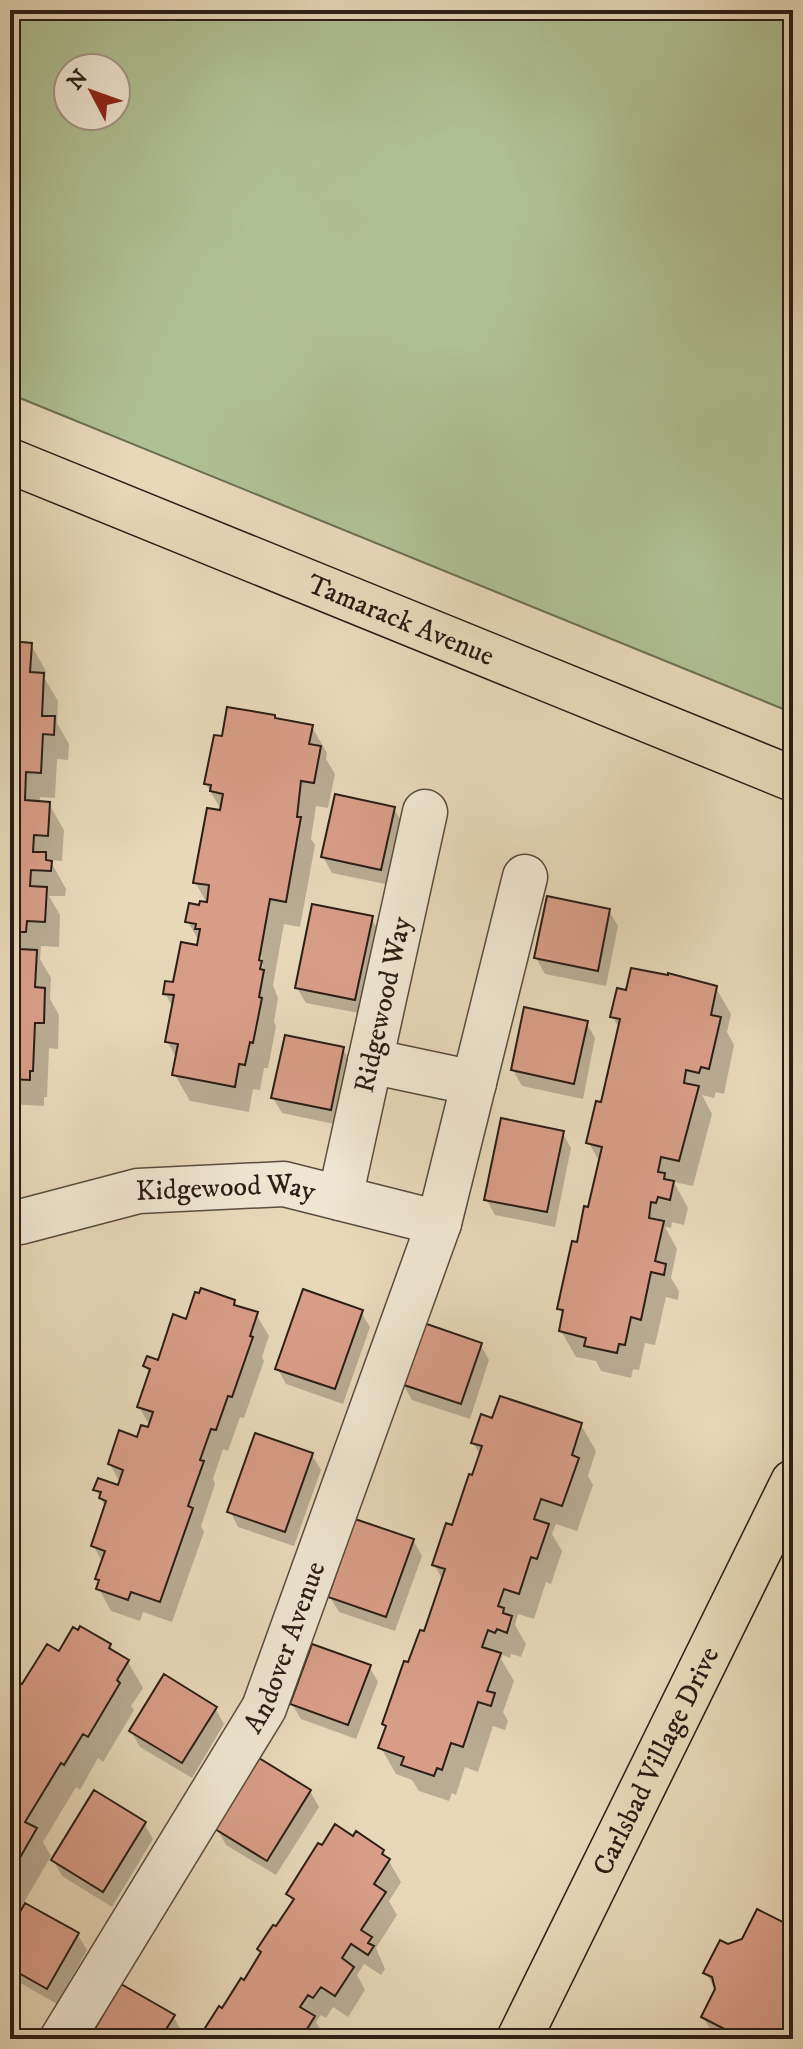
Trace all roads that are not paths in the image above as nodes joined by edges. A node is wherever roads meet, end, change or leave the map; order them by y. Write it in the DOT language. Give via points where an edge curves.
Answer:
graph roads {
  1 [pos="10,461"];
  2 [pos="793,779"];
  3 [pos="425,812"];
  4 [pos="525,877"];
  5 [pos="370,1061"];
  6 [pos="474,1083"];
  7 [pos="340,1198"];
  8 [pos="439,1223"];
  9 [pos="13,1232"];
  10 [pos="793,1482"];
  11 [pos="62,2039"];
  12 [pos="519,2039"];
  1 -- 2 [label="main road, Tamarack Avenue"];
  3 -- 5 [label="street, Ridgewood Way"];
  4 -- 6 [label="street"];
  5 -- 6 [label="street"];
  5 -- 7 [label="street, Ridgewood Way"];
  6 -- 8 [label="street"];
  7 -- 8 [label="street, Kidgewood Way"];
  7 -- 9 [label="street, Kidgewood Way" via="284,1184 138,1191"];
  8 -- 11 [label="street, Andover Avenue" via="264,1708"];
  10 -- 12 [label="main road, Carlsbad Village Drive"];
}
